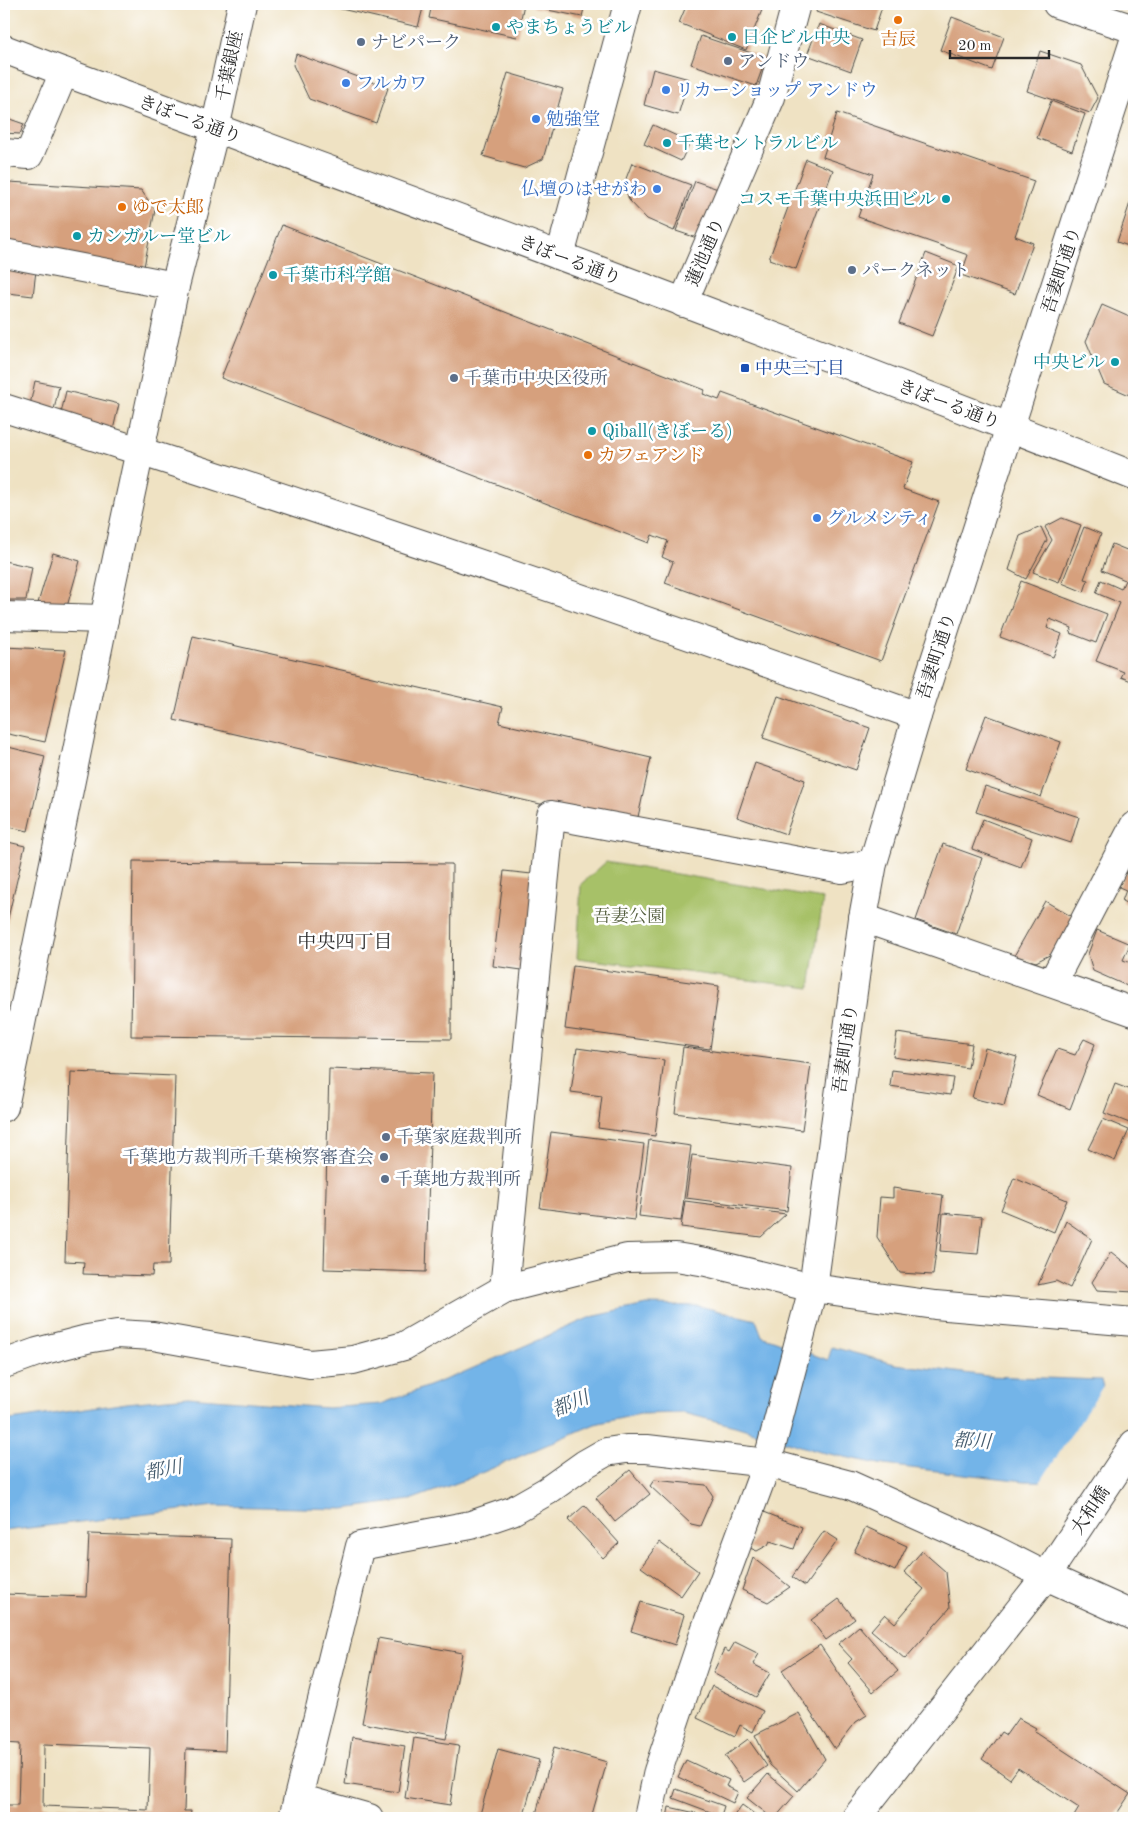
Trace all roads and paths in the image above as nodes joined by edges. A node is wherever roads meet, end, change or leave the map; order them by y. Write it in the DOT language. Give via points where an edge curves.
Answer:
graph roads {
  1 [pos="242,4"];
  2 [pos="628,4"];
  3 [pos="796,4"];
  4 [pos="1056,4"];
  5 [pos="1134,29"];
  6 [pos="1134,41"];
  7 [pos="4,49"];
  8 [pos="64,72"];
  9 [pos="215,128"];
  10 [pos="4,153"];
  11 [pos="4,253"];
  12 [pos="560,256"];
  13 [pos="175,286"];
  14 [pos="683,303"];
  15 [pos="4,408"];
  16 [pos="1011,427"];
  17 [pos="140,450"];
  18 [pos="1134,476"];
  19 [pos="4,616"];
  20 [pos="104,618"];
  21 [pos="917,716"];
  22 [pos="1134,826"];
  23 [pos="873,863"];
  24 [pos="863,918"];
  25 [pos="1052,983"];
  26 [pos="1134,1012"];
  27 [pos="4,1108"];
  28 [pos="813,1288"];
  29 [pos="504,1289"];
  30 [pos="1134,1322"];
  31 [pos="4,1364"];
  32 [pos="1134,1444"];
  33 [pos="767,1463"];
  34 [pos="1046,1576"];
  35 [pos="1134,1616"];
  36 [pos="296,1808"];
  37 [pos="369,1818"];
  38 [pos="648,1818"];
  39 [pos="856,1818"];
  1 -- 9 [label="street, 千葉銀座"];
  2 -- 12 [label="street"];
  3 -- 14 [label="street, 蓮池通り" via="771,97"];
  4 -- 5 [label="street"];
  6 -- 16 [label="street, 吾妻町通り"];
  7 -- 8 [label="street, きぼーる通り"];
  8 -- 9 [label="street, きぼーる通り"];
  8 -- 10 [label="street" via="29,155"];
  9 -- 12 [label="street, きぼーる通り"];
  9 -- 13 [label="street, 千葉銀座"];
  11 -- 13 [label="street"];
  12 -- 14 [label="street, きぼーる通り"];
  13 -- 17 [label="street, 千葉銀座"];
  14 -- 16 [label="street, きぼーる通り"];
  15 -- 17 [label="street"];
  16 -- 18 [label="street, きぼーる通り"];
  16 -- 21 [label="street, 吾妻町通り"];
  17 -- 20 [label="street, 千葉銀座"];
  17 -- 21 [label="street" via="497,568"];
  19 -- 20 [label="street"];
  20 -- 27 [label="street, 千葉銀座"];
  21 -- 23 [label="street, 吾妻町通り"];
  22 -- 25 [label="street"];
  23 -- 24 [label="street, 吾妻町通り"];
  23 -- 29 [label="street" via="842,869 551,815"];
  24 -- 25 [label="street"];
  24 -- 28 [label="street, 吾妻町通り"];
  25 -- 26 [label="street"];
  28 -- 29 [label="street" via="676,1257 626,1258"];
  28 -- 30 [label="street" via="935,1305"];
  28 -- 33 [label="street, 吾妻町通り"];
  29 -- 31 [label="street" via="404,1346 353,1360 310,1364 153,1336 116,1334 36,1352"];
  32 -- 34 [label="street, 大和橋"];
  33 -- 34 [label="street" via="850,1485"];
  33 -- 36 [label="street" via="647,1449 626,1448 606,1452 512,1511 471,1525 360,1546"];
  33 -- 38 [label="street, 吾妻町通り" via="664,1753"];
  34 -- 35 [label="street"];
  34 -- 39 [label="street, 大和橋"];
  36 -- 37 [label="street"];
}
